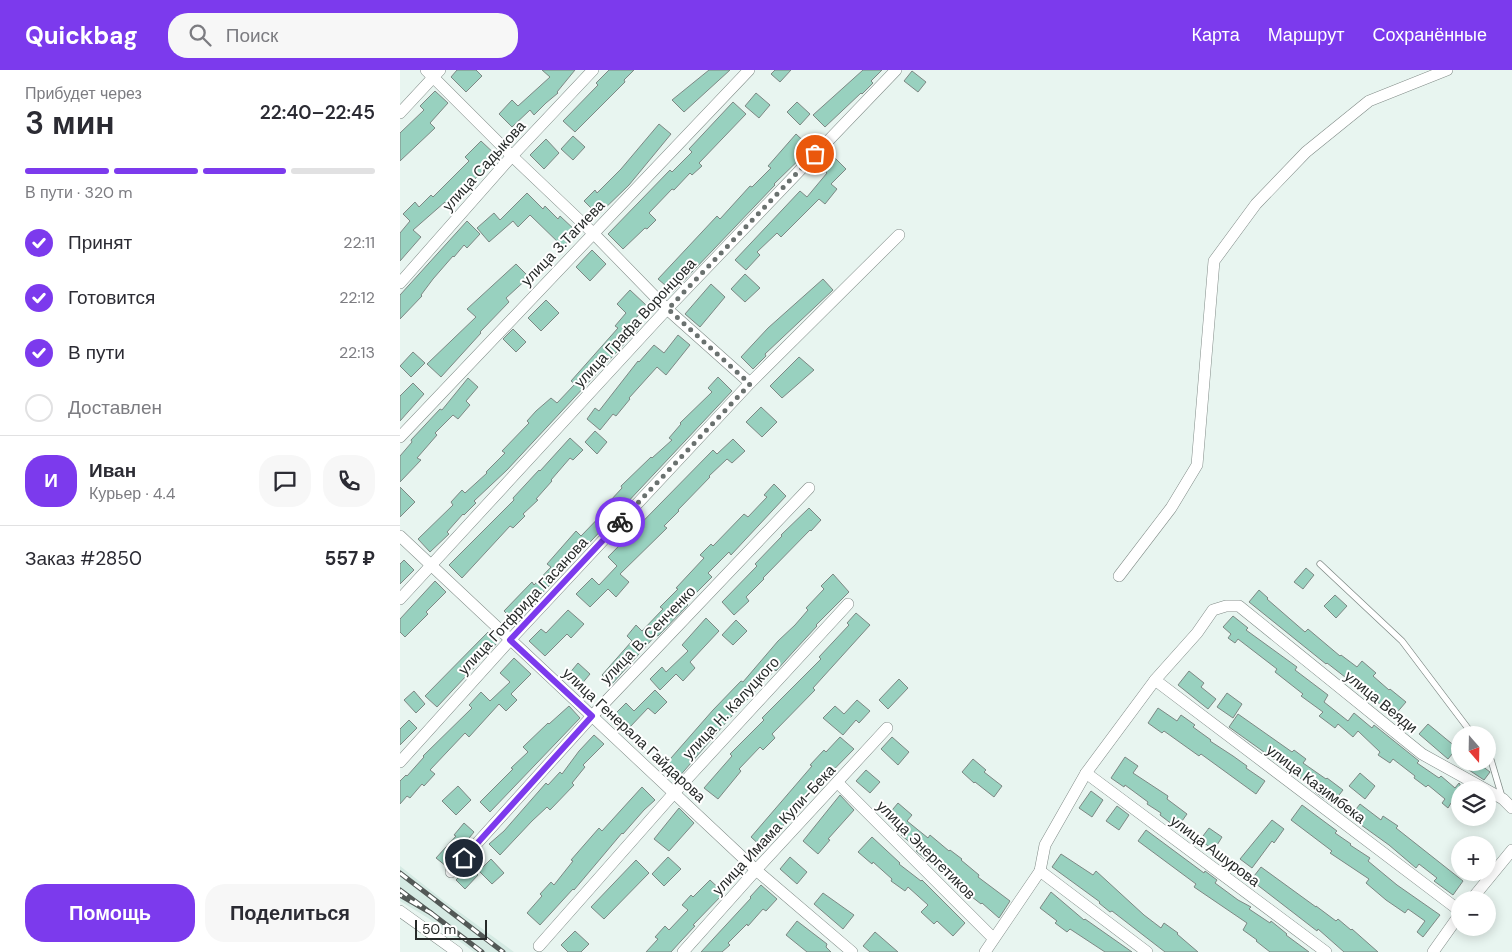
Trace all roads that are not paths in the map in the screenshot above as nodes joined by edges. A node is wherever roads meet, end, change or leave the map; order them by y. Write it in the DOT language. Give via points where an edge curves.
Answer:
graph roads {
  1 [pos="593,70"];
  2 [pos="748,70"];
  3 [pos="896,70"];
  4 [pos="1447,70"];
  5 [pos="434,72"];
  6 [pos="400,113"];
  7 [pos="512,156"];
  8 [pos="593,233"];
  9 [pos="899,235"];
  10 [pos="400,283"];
  11 [pos="668,309"];
  12 [pos="750,384"];
  13 [pos="400,437"];
  14 [pos="809,488"];
  15 [pos="400,536"];
  16 [pos="1320,564"];
  17 [pos="431,565"];
  18 [pos="1119,576"];
  19 [pos="400,599"];
  20 [pos="848,604"];
  21 [pos="510,640"];
  22 [pos="1154,680"];
  23 [pos="592,716"];
  24 [pos="1466,726"];
  25 [pos="887,728"];
  26 [pos="400,762"];
  27 [pos="1495,771"];
  28 [pos="1086,773"];
  29 [pos="838,782"];
  30 [pos="674,793"];
  31 [pos="1503,799"];
  32 [pos="1512,808"];
  33 [pos="1512,850"];
  34 [pos="756,870"];
  35 [pos="1040,871"];
  36 [pos="451,872"];
  37 [pos="1478,891"];
  38 [pos="1451,905"];
  39 [pos="400,911"];
  40 [pos="1451,925"];
  41 [pos="993,938"];
  42 [pos="539,946"];
  43 [pos="457,952"];
  44 [pos="683,952"];
  45 [pos="852,952"];
  46 [pos="984,952"];
  47 [pos="1147,952"];
  48 [pos="1326,952"];
  49 [pos="1433,952"];
  1 -- 7 [label="street, улица Садыкова"];
  2 -- 8 [label="street, улица З.Тагиева"];
  3 -- 11 [label="street, улица Графа Воронцова"];
  4 -- 18 [label="street" via="1369,101 1306,152 1256,204 1214,261 1197,465 1170,508"];
  5 -- 6 [label="street"];
  5 -- 7 [label="street"];
  7 -- 8 [label="street"];
  7 -- 10 [label="street, улица Садыкова"];
  8 -- 11 [label="street"];
  8 -- 13 [label="street, улица З.Тагиева"];
  9 -- 12 [label="street, улица Готфрида Гасанова"];
  11 -- 12 [label="street"];
  11 -- 17 [label="street, улица Графа Воронцова"];
  12 -- 21 [label="street, улица Готфрида Гасанова"];
  14 -- 23 [label="street, улица В. Сенченко"];
  15 -- 17 [label="street, улица Генерала Гайдарова"];
  16 -- 24 [label="lane" via="1402,641"];
  17 -- 19 [label="street, улица Графа Воронцова"];
  17 -- 21 [label="street, улица Генерала Гайдарова"];
  20 -- 30 [label="street, улица Н. Калуцкого"];
  21 -- 23 [label="street, улица Генерала Гайдарова"];
  21 -- 26 [label="street, улица Готфрида Гасанова"];
  22 -- 28 [label="street"];
  22 -- 31 [label="street, улица Веяди" via="1197,633 1213,610 1238,606 1422,754"];
  22 -- 38 [label="street, улица Казимбека"];
  23 -- 30 [label="street, улица Генерала Гайдарова"];
  23 -- 36 [label="street, улица В. Сенченко"];
  25 -- 29 [label="street, улица Имама Кули-Бека"];
  27 -- 31 [label="lane"];
  28 -- 35 [label="street" via="1045,845"];
  28 -- 48 [label="street, улица Ашурова"];
  29 -- 34 [label="street, улица Имама Кули-Бека"];
  29 -- 41 [label="street, улица Энергетиков"];
  30 -- 34 [label="street, улица Генерала Гайдарова"];
  30 -- 42 [label="street, улица Н. Калуцкого"];
  31 -- 32 [label="street, улица Веяди"];
  33 -- 37 [label="street"];
  34 -- 44 [label="street, улица Имама Кули-Бека"];
  34 -- 45 [label="street, улица Генерала Гайдарова"];
  35 -- 41 [label="street"];
  35 -- 47 [label="street"];
  39 -- 43 [label="street"];
  40 -- 49 [label="street"];
  41 -- 46 [label="street"];
}
